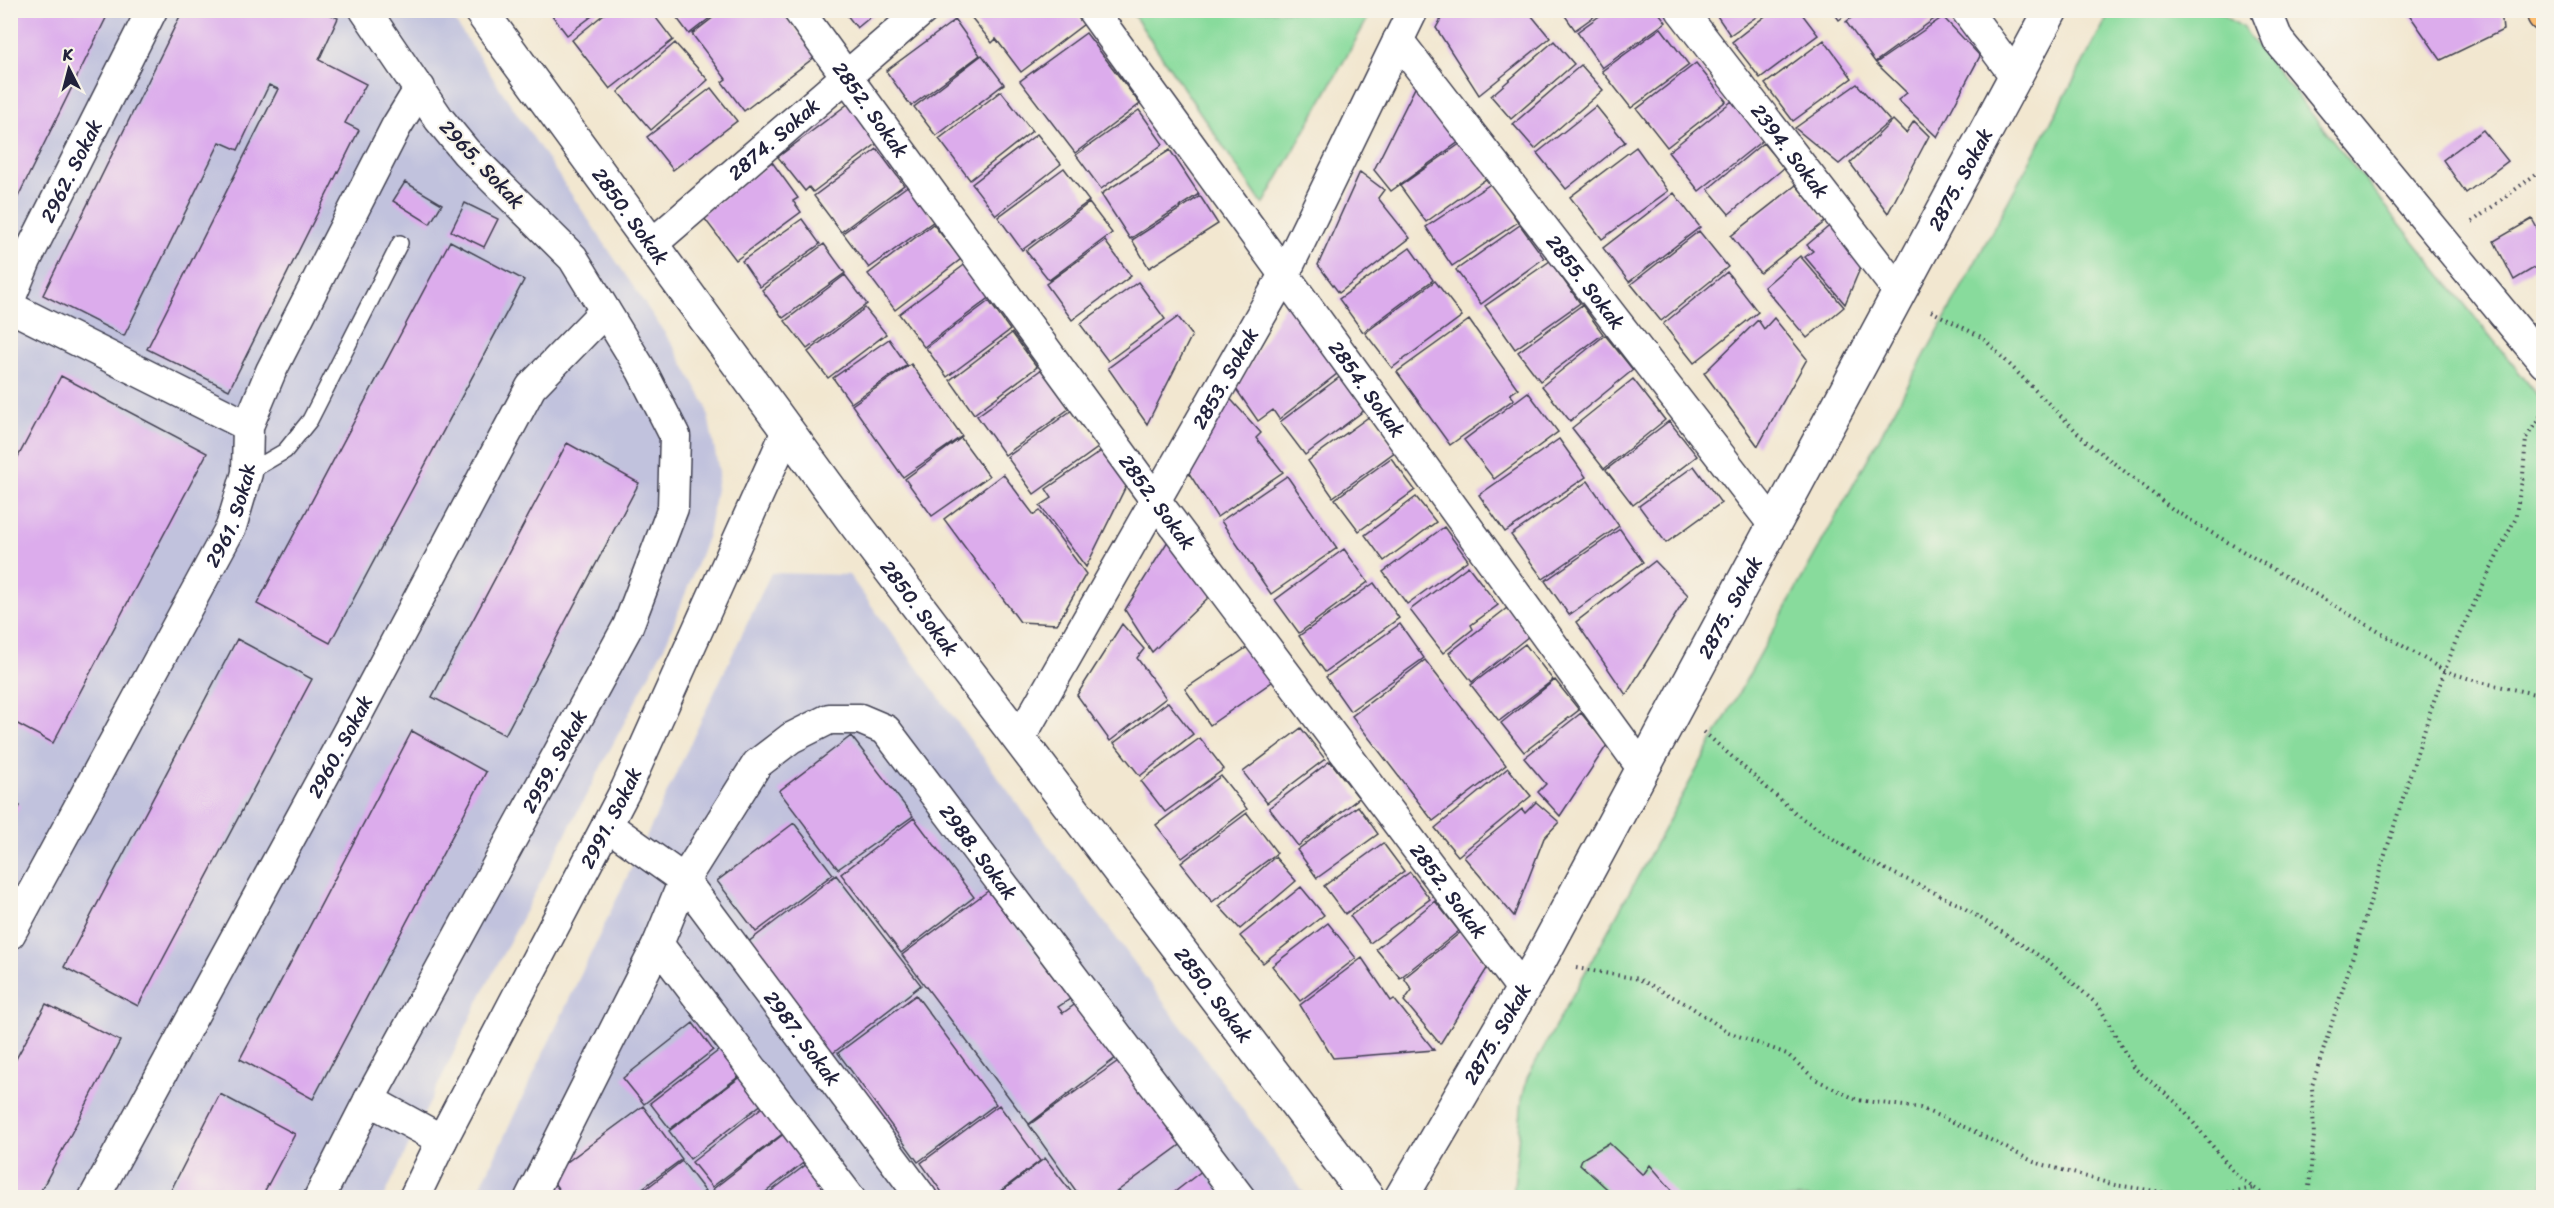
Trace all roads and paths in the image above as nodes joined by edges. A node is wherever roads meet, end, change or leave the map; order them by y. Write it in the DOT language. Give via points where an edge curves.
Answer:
graph roads {
  1 [pos="152,10"];
  2 [pos="365,10"];
  3 [pos="480,10"];
  4 [pos="798,10"];
  5 [pos="923,10"];
  6 [pos="1092,10"];
  7 [pos="1413,10"];
  8 [pos="1681,10"];
  9 [pos="1966,10"];
  10 [pos="2051,10"];
  11 [pos="2266,10"];
  12 [pos="2543,10"];
  13 [pos="2544,15"];
  14 [pos="1398,40"];
  15 [pos="846,76"];
  16 [pos="2015,76"];
  17 [pos="420,88"];
  18 [pos="2544,168"];
  19 [pos="400,243"];
  20 [pos="2445,243"];
  21 [pos="651,245"];
  22 [pos="1285,273"];
  23 [pos="1899,292"];
  24 [pos="10,300"];
  25 [pos="10,307"];
  26 [pos="605,311"];
  27 [pos="2544,363"];
  28 [pos="2544,411"];
  29 [pos="248,426"];
  30 [pos="788,431"];
  31 [pos="247,473"];
  32 [pos="1156,501"];
  33 [pos="1773,524"];
  34 [pos="2445,671"];
  35 [pos="2544,696"];
  36 [pos="1675,710"];
  37 [pos="1020,738"];
  38 [pos="1642,768"];
  39 [pos="607,825"];
  40 [pos="684,880"];
  41 [pos="10,934"];
  42 [pos="658,944"];
  43 [pos="1540,960"];
  44 [pos="1523,990"];
  45 [pos="369,1100"];
  46 [pos="442,1140"];
  47 [pos="2255,1188"];
  48 [pos="537,1193"];
  49 [pos="94,1197"];
  50 [pos="319,1197"];
  51 [pos="414,1197"];
  52 [pos="850,1197"];
  53 [pos="922,1197"];
  54 [pos="1240,1197"];
  55 [pos="1368,1197"];
  56 [pos="1401,1197"];
  57 [pos="2268,1197"];
  58 [pos="2308,1197"];
  1 -- 24 [label="street, 2962. Sokak" via="26,260"];
  2 -- 17 [label="street, 2965. Sokak"];
  3 -- 21 [label="street, 2850. Sokak"];
  4 -- 15 [label="street, 2852. Sokak"];
  5 -- 15 [label="street, 2874. Sokak"];
  6 -- 22 [label="street, 2854. Sokak"];
  7 -- 14 [label="street, 2853. Sokak"];
  8 -- 23 [label="street, 2394. Sokak"];
  9 -- 16 [label="street"];
  10 -- 16 [label="street, 2875. Sokak"];
  11 -- 20 [label="street" via="2278,39"];
  12 -- 13 [label="main road"];
  14 -- 22 [label="street, 2853. Sokak"];
  14 -- 33 [label="street, 2855. Sokak"];
  15 -- 21 [label="street, 2874. Sokak"];
  15 -- 32 [label="street, 2852. Sokak"];
  16 -- 23 [label="street, 2875. Sokak"];
  17 -- 26 [label="street, 2965. Sokak" via="466,152 573,258"];
  17 -- 29 [label="street, 2961. Sokak" via="396,127 271,371"];
  18 -- 20 [label="path"];
  19 -- 31 [label="lane" via="310,420 285,451"];
  20 -- 27 [label="street"];
  21 -- 30 [label="street, 2850. Sokak"];
  22 -- 32 [label="street, 2853. Sokak"];
  22 -- 38 [label="street, 2854. Sokak"];
  23 -- 33 [label="street, 2875. Sokak"];
  23 -- 34 [label="path" via="1983,338 2087,442 2175,511"];
  25 -- 29 [label="street"];
  26 -- 45 [label="street, 2959. Sokak" via="675,436 672,508 628,626"];
  26 -- 49 [label="street, 2960. Sokak" via="531,387"];
  28 -- 34 [label="path" via="2526,438 2515,519"];
  29 -- 31 [label="street, 2961. Sokak"];
  30 -- 37 [label="street, 2850. Sokak"];
  30 -- 39 [label="street, 2991. Sokak"];
  31 -- 41 [label="street, 2961. Sokak" via="231,527"];
  32 -- 37 [label="street, 2853. Sokak"];
  32 -- 44 [label="street, 2852. Sokak"];
  33 -- 36 [label="street, 2875. Sokak"];
  34 -- 35 [label="path"];
  34 -- 58 [label="path" via="2312,1086 2314,1136"];
  36 -- 38 [label="street, 2875. Sokak"];
  36 -- 47 [label="path" via="1714,738 1800,816 1864,859 1958,904 2049,962 2099,1006 2133,1067 2178,1104 2237,1176"];
  37 -- 55 [label="street, 2850. Sokak"];
  38 -- 43 [label="street, 2875. Sokak"];
  39 -- 40 [label="street, 2987. Sokak"];
  39 -- 46 [label="street, 2991. Sokak"];
  40 -- 42 [label="street, 2988. Sokak"];
  40 -- 53 [label="street, 2987. Sokak"];
  40 -- 54 [label="street, 2988. Sokak" via="757,764 791,738 829,719 860,719 886,730"];
  42 -- 48 [label="street, 2988. Sokak"];
  42 -- 52 [label="street"];
  43 -- 44 [label="street, 2875. Sokak"];
  43 -- 47 [label="path" via="1639,979 1728,1032 1787,1054 1815,1079 1857,1100 1920,1108 2034,1162 2115,1185 2196,1197"];
  44 -- 56 [label="street, 2875. Sokak"];
  45 -- 46 [label="street"];
  45 -- 50 [label="street, 2959. Sokak"];
  46 -- 51 [label="street, 2991. Sokak"];
  47 -- 57 [label="path"];
}
